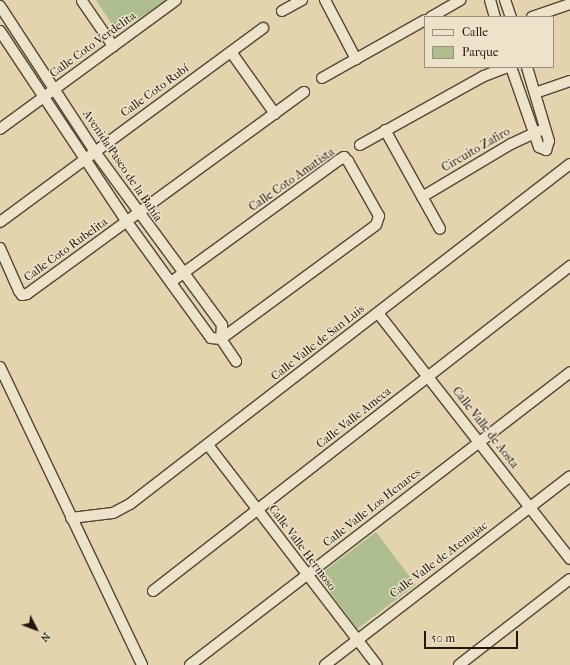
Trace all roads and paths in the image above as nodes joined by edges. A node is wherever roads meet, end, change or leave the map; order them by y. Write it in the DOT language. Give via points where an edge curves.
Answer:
graph roads {
  1 [pos="176,0"];
  2 [pos="302,0"];
  3 [pos="325,0"];
  4 [pos="461,0"];
  5 [pos="490,0"];
  6 [pos="505,0"];
  7 [pos="82,1"];
  8 [pos="570,4"];
  9 [pos="0,6"];
  10 [pos="282,11"];
  11 [pos="433,16"];
  12 [pos="496,16"];
  13 [pos="511,16"];
  14 [pos="535,16"];
  15 [pos="424,21"];
  16 [pos="12,25"];
  17 [pos="263,28"];
  18 [pos="0,33"];
  19 [pos="113,46"];
  20 [pos="231,52"];
  21 [pos="356,59"];
  22 [pos="504,68"];
  23 [pos="511,68"];
  24 [pos="527,68"];
  25 [pos="322,78"];
  26 [pos="570,81"];
  27 [pos="55,89"];
  28 [pos="304,92"];
  29 [pos="535,93"];
  30 [pos="44,96"];
  31 [pos="275,114"];
  32 [pos="0,129"];
  33 [pos="545,129"];
  34 [pos="385,130"];
  35 [pos="534,133"];
  36 [pos="360,145"];
  37 [pos="95,152"];
  38 [pos="84,160"];
  39 [pos="570,164"];
  40 [pos="422,197"];
  41 [pos="138,214"];
  42 [pos="0,222"];
  43 [pos="127,222"];
  44 [pos="440,229"];
  45 [pos="0,248"];
  46 [pos="570,266"];
  47 [pos="182,274"];
  48 [pos="171,282"];
  49 [pos="378,313"];
  50 [pos="221,339"];
  51 [pos="236,362"];
  52 [pos="0,367"];
  53 [pos="570,372"];
  54 [pos="428,377"];
  55 [pos="479,442"];
  56 [pos="208,445"];
  57 [pos="570,476"];
  58 [pos="530,508"];
  59 [pos="257,510"];
  60 [pos="71,518"];
  61 [pos="570,559"];
  62 [pos="307,575"];
  63 [pos="570,580"];
  64 [pos="153,591"];
  65 [pos="357,640"];
  66 [pos="142,665"];
  67 [pos="190,665"];
  68 [pos="325,665"];
  69 [pos="376,665"];
  70 [pos="459,665"];
  1 -- 19 [label="street, Calle Coto Verdelita"];
  2 -- 10 [label="street"];
  3 -- 21 [label="street"];
  4 -- 11 [label="street"];
  5 -- 12 [label="street"];
  6 -- 13 [label="street"];
  7 -- 19 [label="street"];
  8 -- 14 [label="street"];
  9 -- 16 [label="street, Avenida Paseo de la Bahía"];
  15 -- 21 [label="street"];
  16 -- 18 [label="street"];
  16 -- 27 [label="street, Avenida Paseo de la Bahía"];
  17 -- 20 [label="street, Calle Coto Rubí"];
  18 -- 30 [label="street, Avenida Paseo de la Bahía"];
  19 -- 27 [label="street, Calle Coto Verdelita"];
  20 -- 31 [label="street"];
  20 -- 37 [label="street, Calle Coto Rubí"];
  21 -- 25 [label="street"];
  22 -- 34 [label="street" via="484,76"];
  23 -- 35 [label="street"];
  24 -- 29 [label="street"];
  26 -- 29 [label="street"];
  27 -- 30 [label="street, Calle Coto Verdelita"];
  27 -- 37 [label="street, Avenida Paseo de la Bahía"];
  28 -- 31 [label="street"];
  29 -- 33 [label="street"];
  30 -- 32 [label="street, Calle Coto Verdelita"];
  30 -- 38 [label="street, Avenida Paseo de la Bahía"];
  31 -- 41 [label="street"];
  33 -- 35 [label="street, Circuito Zafiro"];
  33 -- 35 [label="street" via="545,147"];
  34 -- 36 [label="street"];
  34 -- 40 [label="street"];
  35 -- 40 [label="street, Circuito Zafiro"];
  37 -- 38 [label="street, Calle Coto Rubí"];
  37 -- 41 [label="street, Avenida Paseo de la Bahía"];
  38 -- 42 [label="street"];
  38 -- 43 [label="street, Avenida Paseo de la Bahía"];
  39 -- 49 [label="street, Calle Valle de San Luis"];
  40 -- 44 [label="street"];
  41 -- 43 [label="street"];
  41 -- 47 [label="street, Avenida Paseo de la Bahía"];
  43 -- 45 [label="street, Calle Coto Rubelita" via="27,294 22,295 19,291"];
  43 -- 48 [label="street, Avenida Paseo de la Bahía"];
  46 -- 54 [label="street, Calle Valle Ameca"];
  47 -- 48 [label="street, Calle Coto Amatista"];
  47 -- 50 [label="street, Avenida Paseo de la Bahía" via="222,325"];
  47 -- 50 [label="street, Calle Coto Amatista" via="339,160 344,158 348,161 379,216 376,225"];
  48 -- 50 [label="street, Avenida Paseo de la Bahía" via="211,338"];
  49 -- 54 [label="street, Calle Valle de Aosta"];
  49 -- 56 [label="street, Calle Valle de San Luis"];
  50 -- 51 [label="street, Avenida Paseo de la Bahía"];
  52 -- 60 [label="street"];
  53 -- 55 [label="street, Calle Valle Los Henares"];
  54 -- 55 [label="street, Calle Valle de Aosta"];
  54 -- 59 [label="street, Calle Valle Ameca"];
  55 -- 58 [label="street, Calle Valle de Aosta"];
  55 -- 62 [label="street, Calle Valle Los Henares"];
  56 -- 59 [label="street, Calle Valle Hermoso"];
  56 -- 60 [label="street, Calle Valle de San Luis" via="113,513"];
  57 -- 58 [label="street, Calle Valle de Atemajac"];
  58 -- 61 [label="street, Calle Valle de Aosta"];
  58 -- 65 [label="street, Calle Valle de Atemajac"];
  59 -- 62 [label="street, Calle Valle Hermoso"];
  59 -- 64 [label="street, Calle Valle Ameca"];
  60 -- 66 [label="street"];
  62 -- 65 [label="street, Calle Valle Hermoso"];
  62 -- 67 [label="street, Calle Valle Los Henares"];
  63 -- 70 [label="street"];
  65 -- 68 [label="street, Calle Valle de Atemajac"];
  65 -- 69 [label="street, Calle Valle Hermoso"];
}
